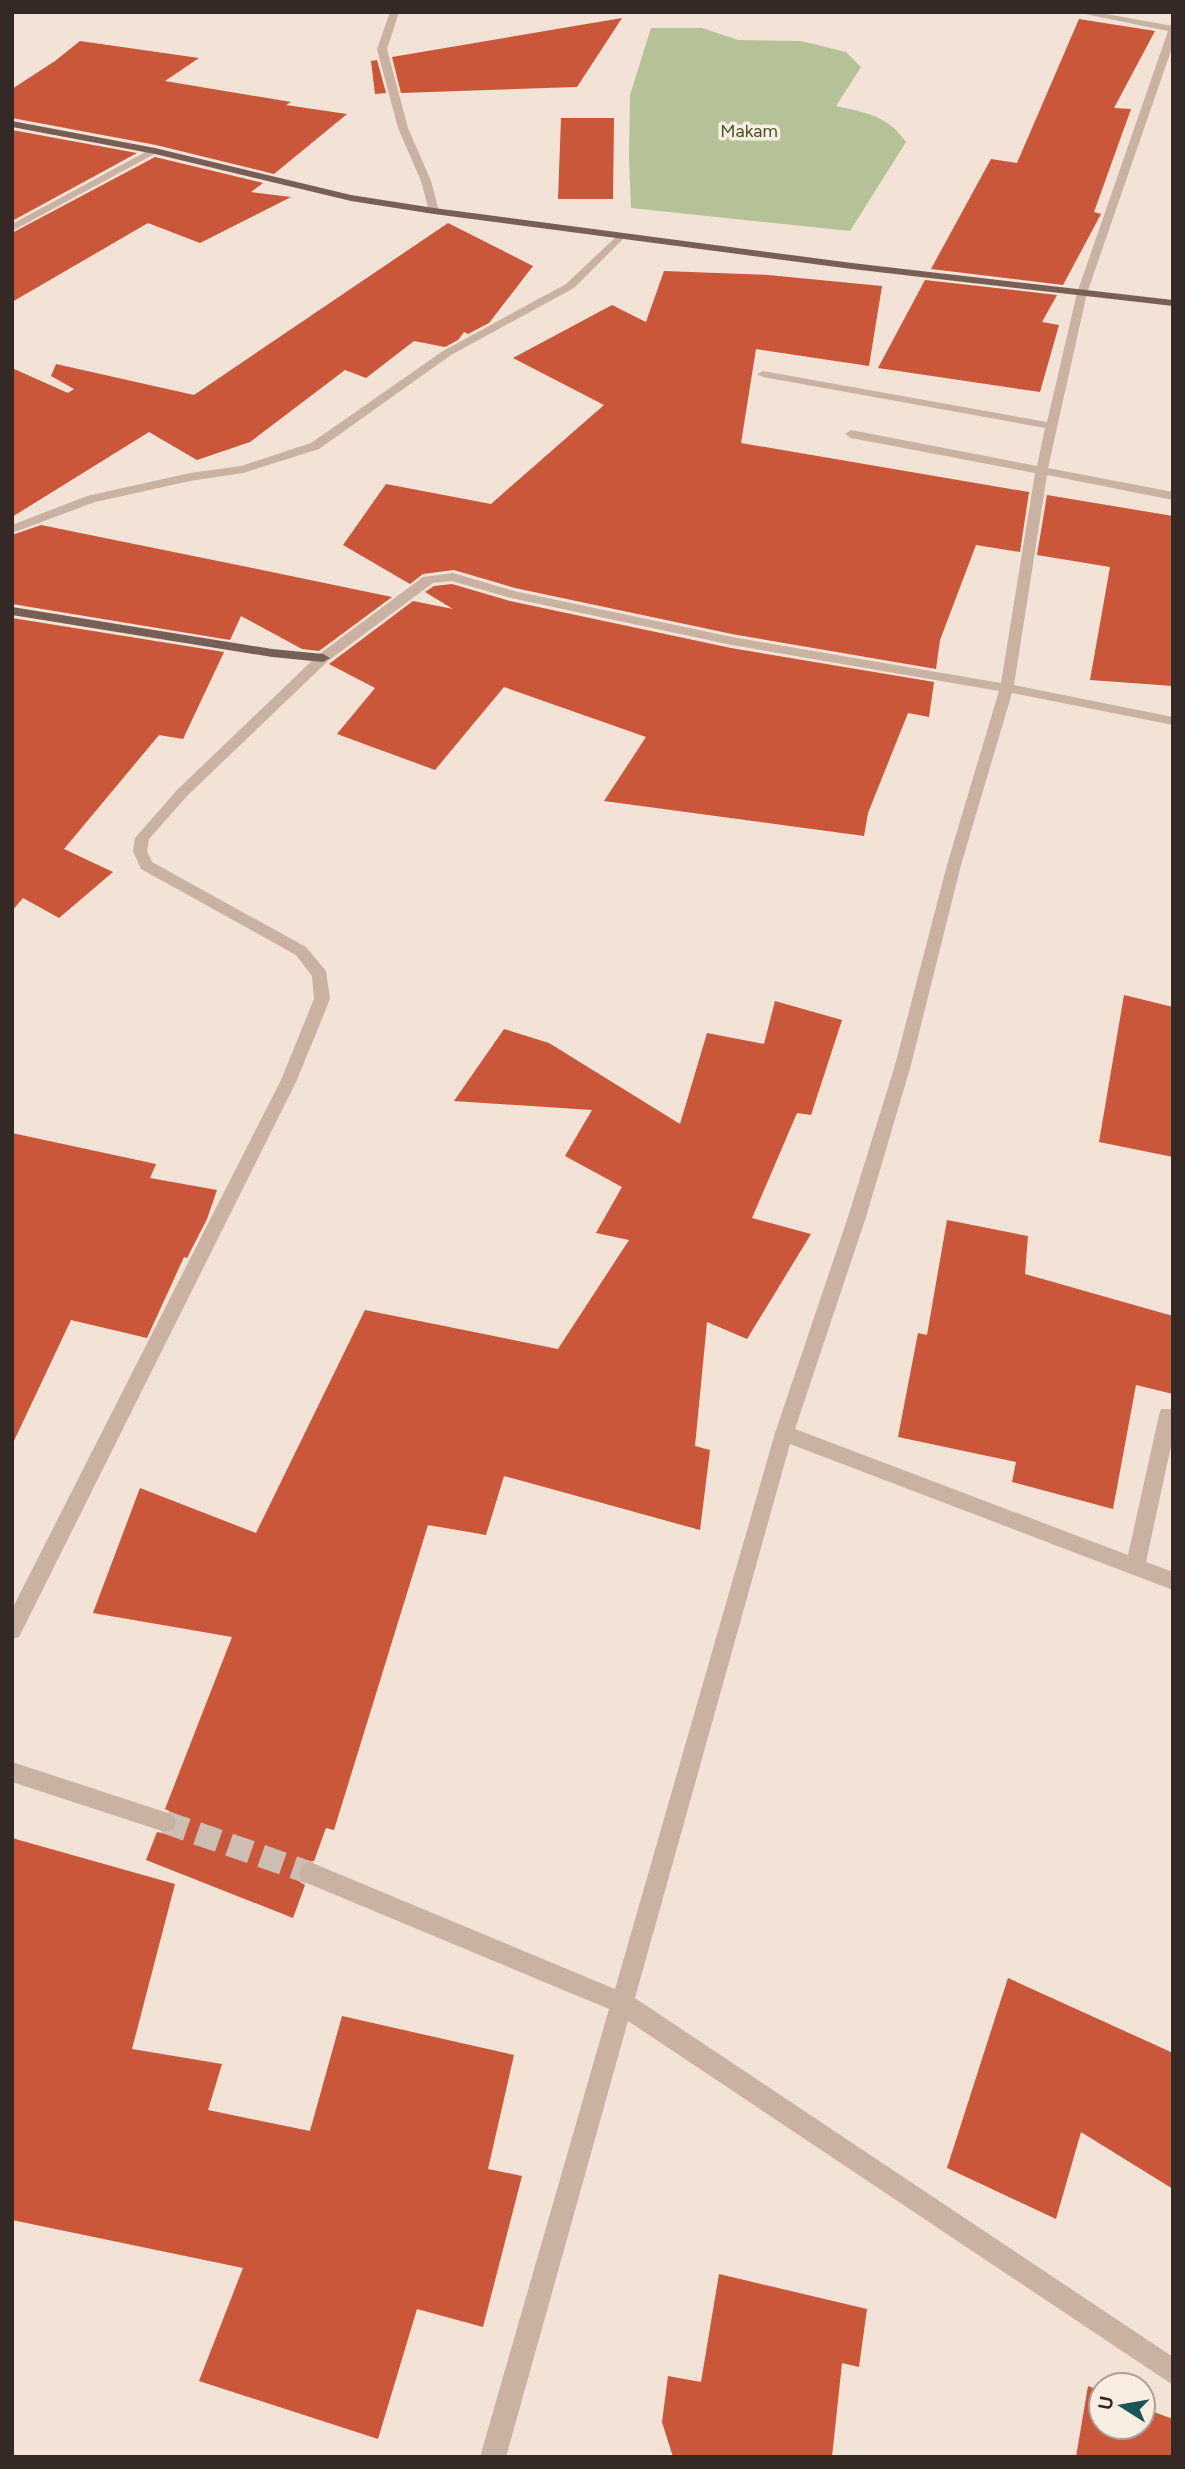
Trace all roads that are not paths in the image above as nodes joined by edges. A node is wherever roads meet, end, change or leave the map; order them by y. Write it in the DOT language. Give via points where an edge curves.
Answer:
graph roads {
  1 [pos="395,12"];
  2 [pos="1079,12"];
  3 [pos="1173,30"];
  4 [pos="1159,70"];
  5 [pos="1173,72"];
  6 [pos="12,124"];
  7 [pos="155,151"];
  8 [pos="434,211"];
  9 [pos="12,228"];
  10 [pos="620,237"];
  11 [pos="1083,293"];
  12 [pos="1173,303"];
  13 [pos="763,374"];
  14 [pos="1052,426"];
  15 [pos="851,434"];
  16 [pos="1042,470"];
  17 [pos="1173,496"];
  18 [pos="12,529"];
  19 [pos="12,611"];
  20 [pos="323,658"];
  21 [pos="1007,688"];
  22 [pos="1173,721"];
  23 [pos="1168,1415"];
  24 [pos="784,1433"];
  25 [pos="1135,1566"];
  26 [pos="1173,1581"];
  27 [pos="12,1630"];
  28 [pos="12,1772"];
  29 [pos="164,1822"];
  30 [pos="310,1873"];
  31 [pos="622,2003"];
  32 [pos="1173,2372"];
  33 [pos="493,2457"];
  1 -- 8 [label="street" via="382,49 403,128"];
  2 -- 3 [label="street"];
  3 -- 4 [label="street"];
  4 -- 5 [label="street"];
  4 -- 11 [label="street"];
  6 -- 7 [label="main road"];
  7 -- 8 [label="main road" via="351,198"];
  7 -- 9 [label="street"];
  8 -- 10 [label="main road"];
  10 -- 11 [label="main road"];
  10 -- 18 [label="street" via="570,286 447,353 315,446 243,469 91,499"];
  11 -- 12 [label="main road"];
  11 -- 14 [label="street"];
  13 -- 14 [label="street"];
  14 -- 16 [label="street"];
  15 -- 16 [label="street"];
  16 -- 17 [label="street"];
  16 -- 21 [label="street"];
  19 -- 20 [label="main road"];
  20 -- 21 [label="street" via="428,580 453,577 510,594 732,641"];
  20 -- 27 [label="street" via="182,793 142,838 140,851 146,865 301,951 320,975 322,999 289,1080"];
  21 -- 22 [label="street"];
  21 -- 24 [label="street" via="954,865 903,1065"];
  23 -- 25 [label="street"];
  24 -- 25 [label="street"];
  24 -- 31 [label="street"];
  25 -- 26 [label="street"];
  28 -- 29 [label="street"];
  30 -- 31 [label="street"];
  31 -- 32 [label="street"];
  31 -- 33 [label="street"];
}
